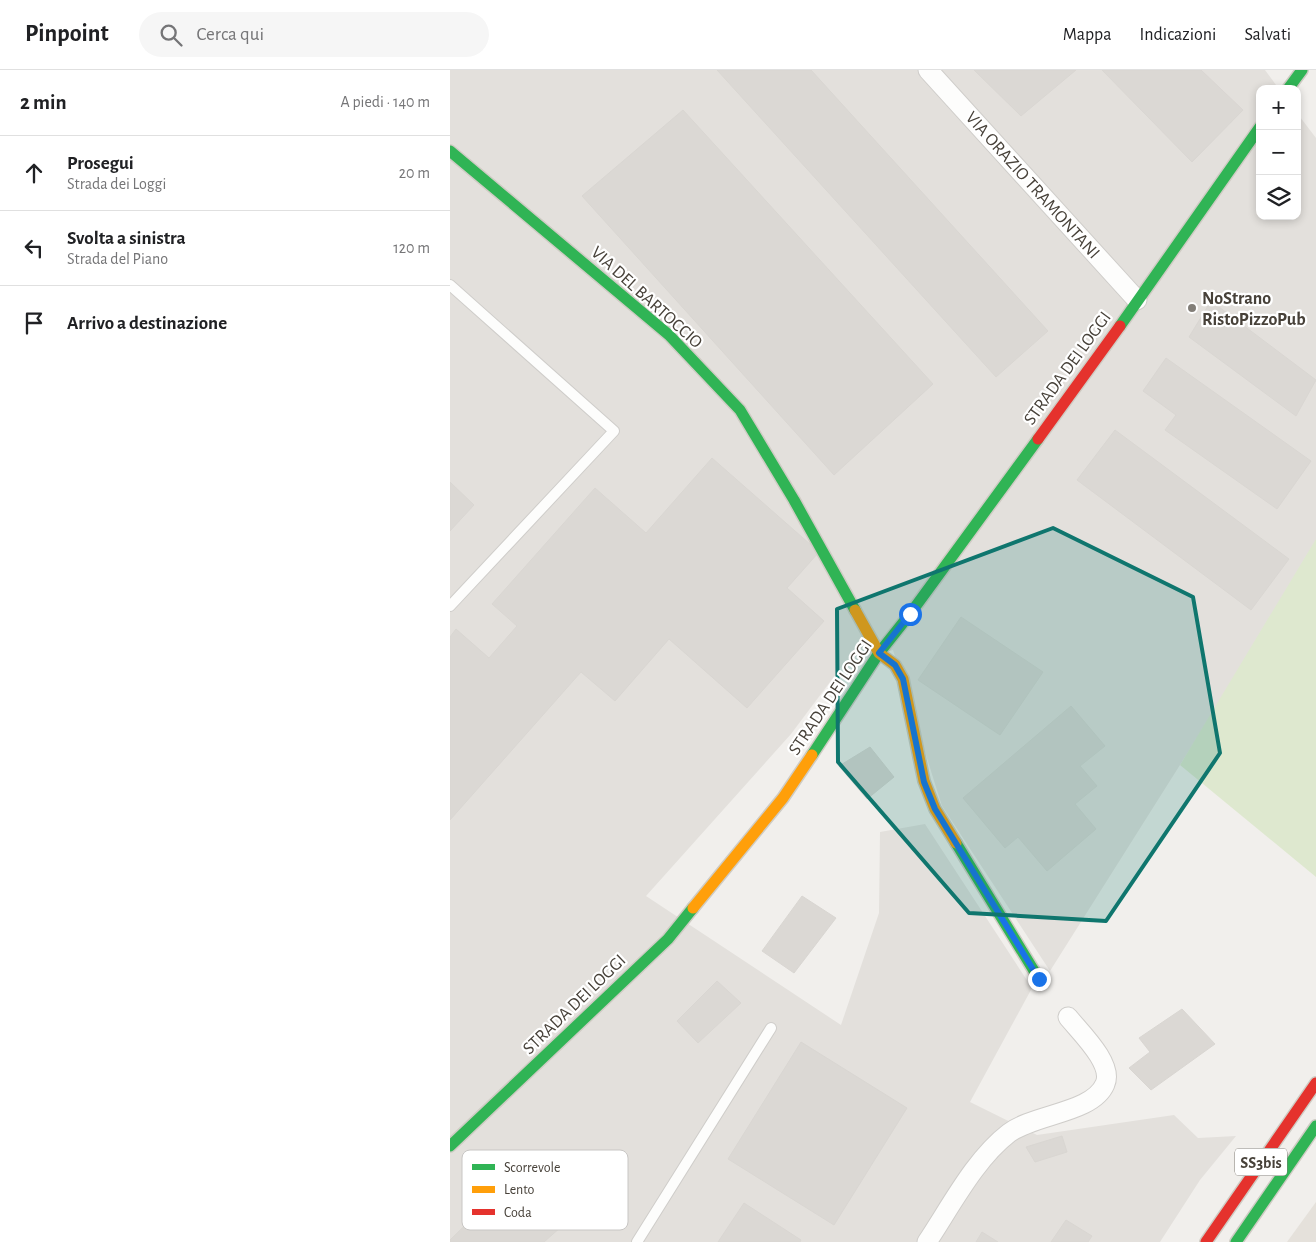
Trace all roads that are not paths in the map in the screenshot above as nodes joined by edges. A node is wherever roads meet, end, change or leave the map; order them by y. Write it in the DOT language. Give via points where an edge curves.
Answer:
graph roads {
  1 [pos="928,70"];
  2 [pos="1302,70"];
  3 [pos="1291,85"];
  4 [pos="1259,130"];
  5 [pos="450,151"];
  6 [pos="450,285"];
  7 [pos="1137,300"];
  8 [pos="450,606"];
  9 [pos="879,653"];
  10 [pos="1039,979"];
  11 [pos="1068,1017"];
  12 [pos="771,1028"];
  13 [pos="1316,1083"];
  14 [pos="1316,1126"];
  15 [pos="450,1146"];
  16 [pos="637,1242"];
  17 [pos="927,1242"];
  18 [pos="1206,1242"];
  19 [pos="1236,1242"];
  1 -- 7 [label="street, VIA ORAZIO TRAMONTANI"];
  2 -- 3 [label="main road"];
  4 -- 7 [label="main road, STRADA DEI LOGGI"];
  5 -- 9 [label="main road, VIA DEL BARTOCCIO" via="670,335 740,410"];
  6 -- 8 [label="lane" via="614,431"];
  7 -- 9 [label="main road, STRADA DEI LOGGI" via="1092,366"];
  9 -- 10 [label="main road, VIA DEL BARTOCCIO" via="895,665 903,679 924,782 935,809"];
  9 -- 15 [label="main road, STRADA DEI LOGGI" via="783,798 668,939"];
  11 -- 17 [label="street" via="1099,1055 1105,1069 1106,1082 1099,1094 1086,1103 1010,1132 985,1154"];
  12 -- 16 [label="lane"];
  13 -- 18 [label="main road, SS3bis"];
  14 -- 19 [label="main road, SS3bis"];
}
